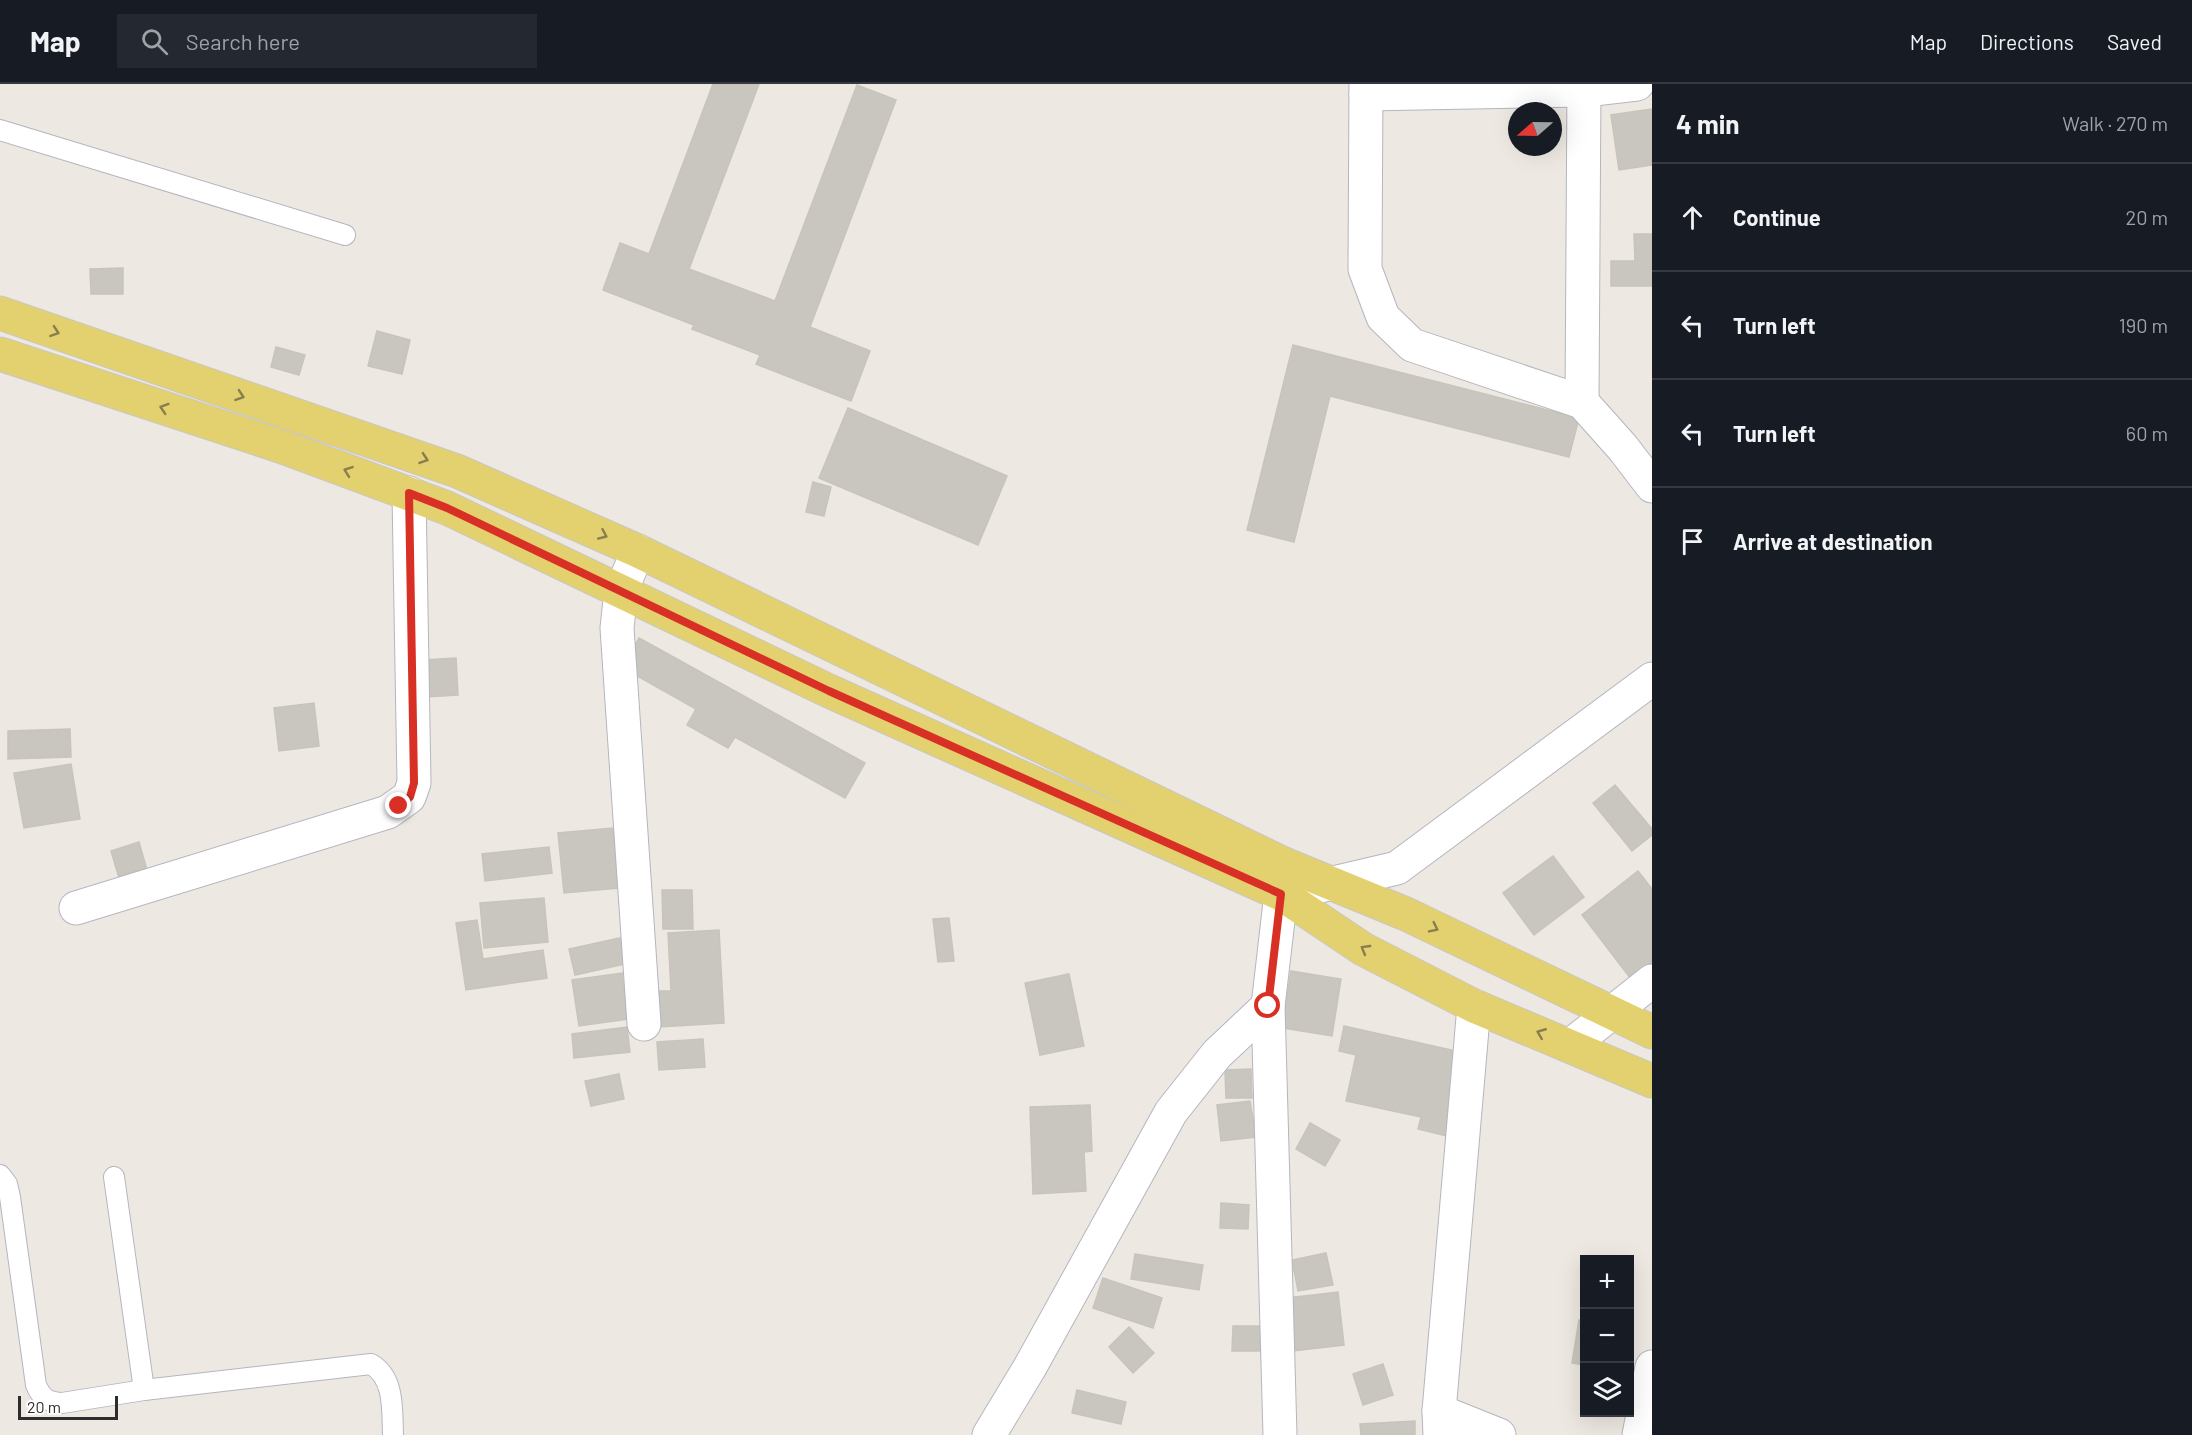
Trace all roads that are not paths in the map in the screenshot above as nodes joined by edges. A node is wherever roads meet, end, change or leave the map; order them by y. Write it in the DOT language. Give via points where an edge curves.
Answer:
graph roads {
  1 [pos="1637,84"];
  2 [pos="1584,87"];
  3 [pos="1366,89"];
  4 [pos="0,130"];
  5 [pos="345,235"];
  6 [pos="0,313"];
  7 [pos="0,354"];
  8 [pos="1582,402"];
  9 [pos="1652,486"];
  10 [pos="409,493"];
  11 [pos="638,550"];
  12 [pos="621,591"];
  13 [pos="1652,679"];
  14 [pos="1284,875"];
  15 [pos="1330,884"];
  16 [pos="76,909"];
  17 [pos="1652,981"];
  18 [pos="1268,1006"];
  19 [pos="1474,1006"];
  20 [pos="1612,1013"];
  21 [pos="644,1024"];
  22 [pos="1652,1032"];
  23 [pos="1571,1045"];
  24 [pos="1652,1082"];
  25 [pos="0,1175"];
  26 [pos="114,1177"];
  27 [pos="1652,1367"];
  28 [pos="144,1390"];
  29 [pos="1439,1423"];
  30 [pos="393,1435"];
  31 [pos="989,1435"];
  32 [pos="1281,1435"];
  33 [pos="1499,1435"];
  34 [pos="1639,1435"];
  1 -- 2 [label="street"];
  2 -- 3 [label="street"];
  2 -- 8 [label="street"];
  3 -- 8 [label="street" via="1365,270 1383,317 1412,345"];
  4 -- 5 [label="lane"];
  6 -- 11 [label="main road, one-way" via="457,471"];
  10 -- 7 [label="main road, one-way" via="283,447"];
  8 -- 9 [label="street"];
  10 -- 12 [label="main road"];
  10 -- 16 [label="street" via="414,783 410,797 388,812"];
  11 -- 12 [label="street"];
  11 -- 14 [label="main road"];
  12 -- 14 [label="main road" via="829,691"];
  12 -- 21 [label="street" via="617,628"];
  13 -- 15 [label="street" via="1396,868"];
  14 -- 15 [label="street"];
  14 -- 18 [label="street"];
  19 -- 14 [label="main road, one-way" via="1363,949"];
  15 -- 20 [label="main road, one-way" via="1406,914"];
  17 -- 20 [label="street"];
  18 -- 31 [label="street" via="1217,1054 1171,1112"];
  18 -- 32 [label="street"];
  23 -- 19 [label="main road, one-way"];
  19 -- 29 [label="street"];
  20 -- 22 [label="main road"];
  20 -- 23 [label="street"];
  23 -- 24 [label="main road"];
  25 -- 28 [label="lane" via="10,1197 40,1394 51,1402 62,1403"];
  26 -- 28 [label="lane"];
  27 -- 34 [label="street"];
  28 -- 30 [label="lane" via="371,1364 380,1369 391,1394"];
  29 -- 33 [label="street"];
}
